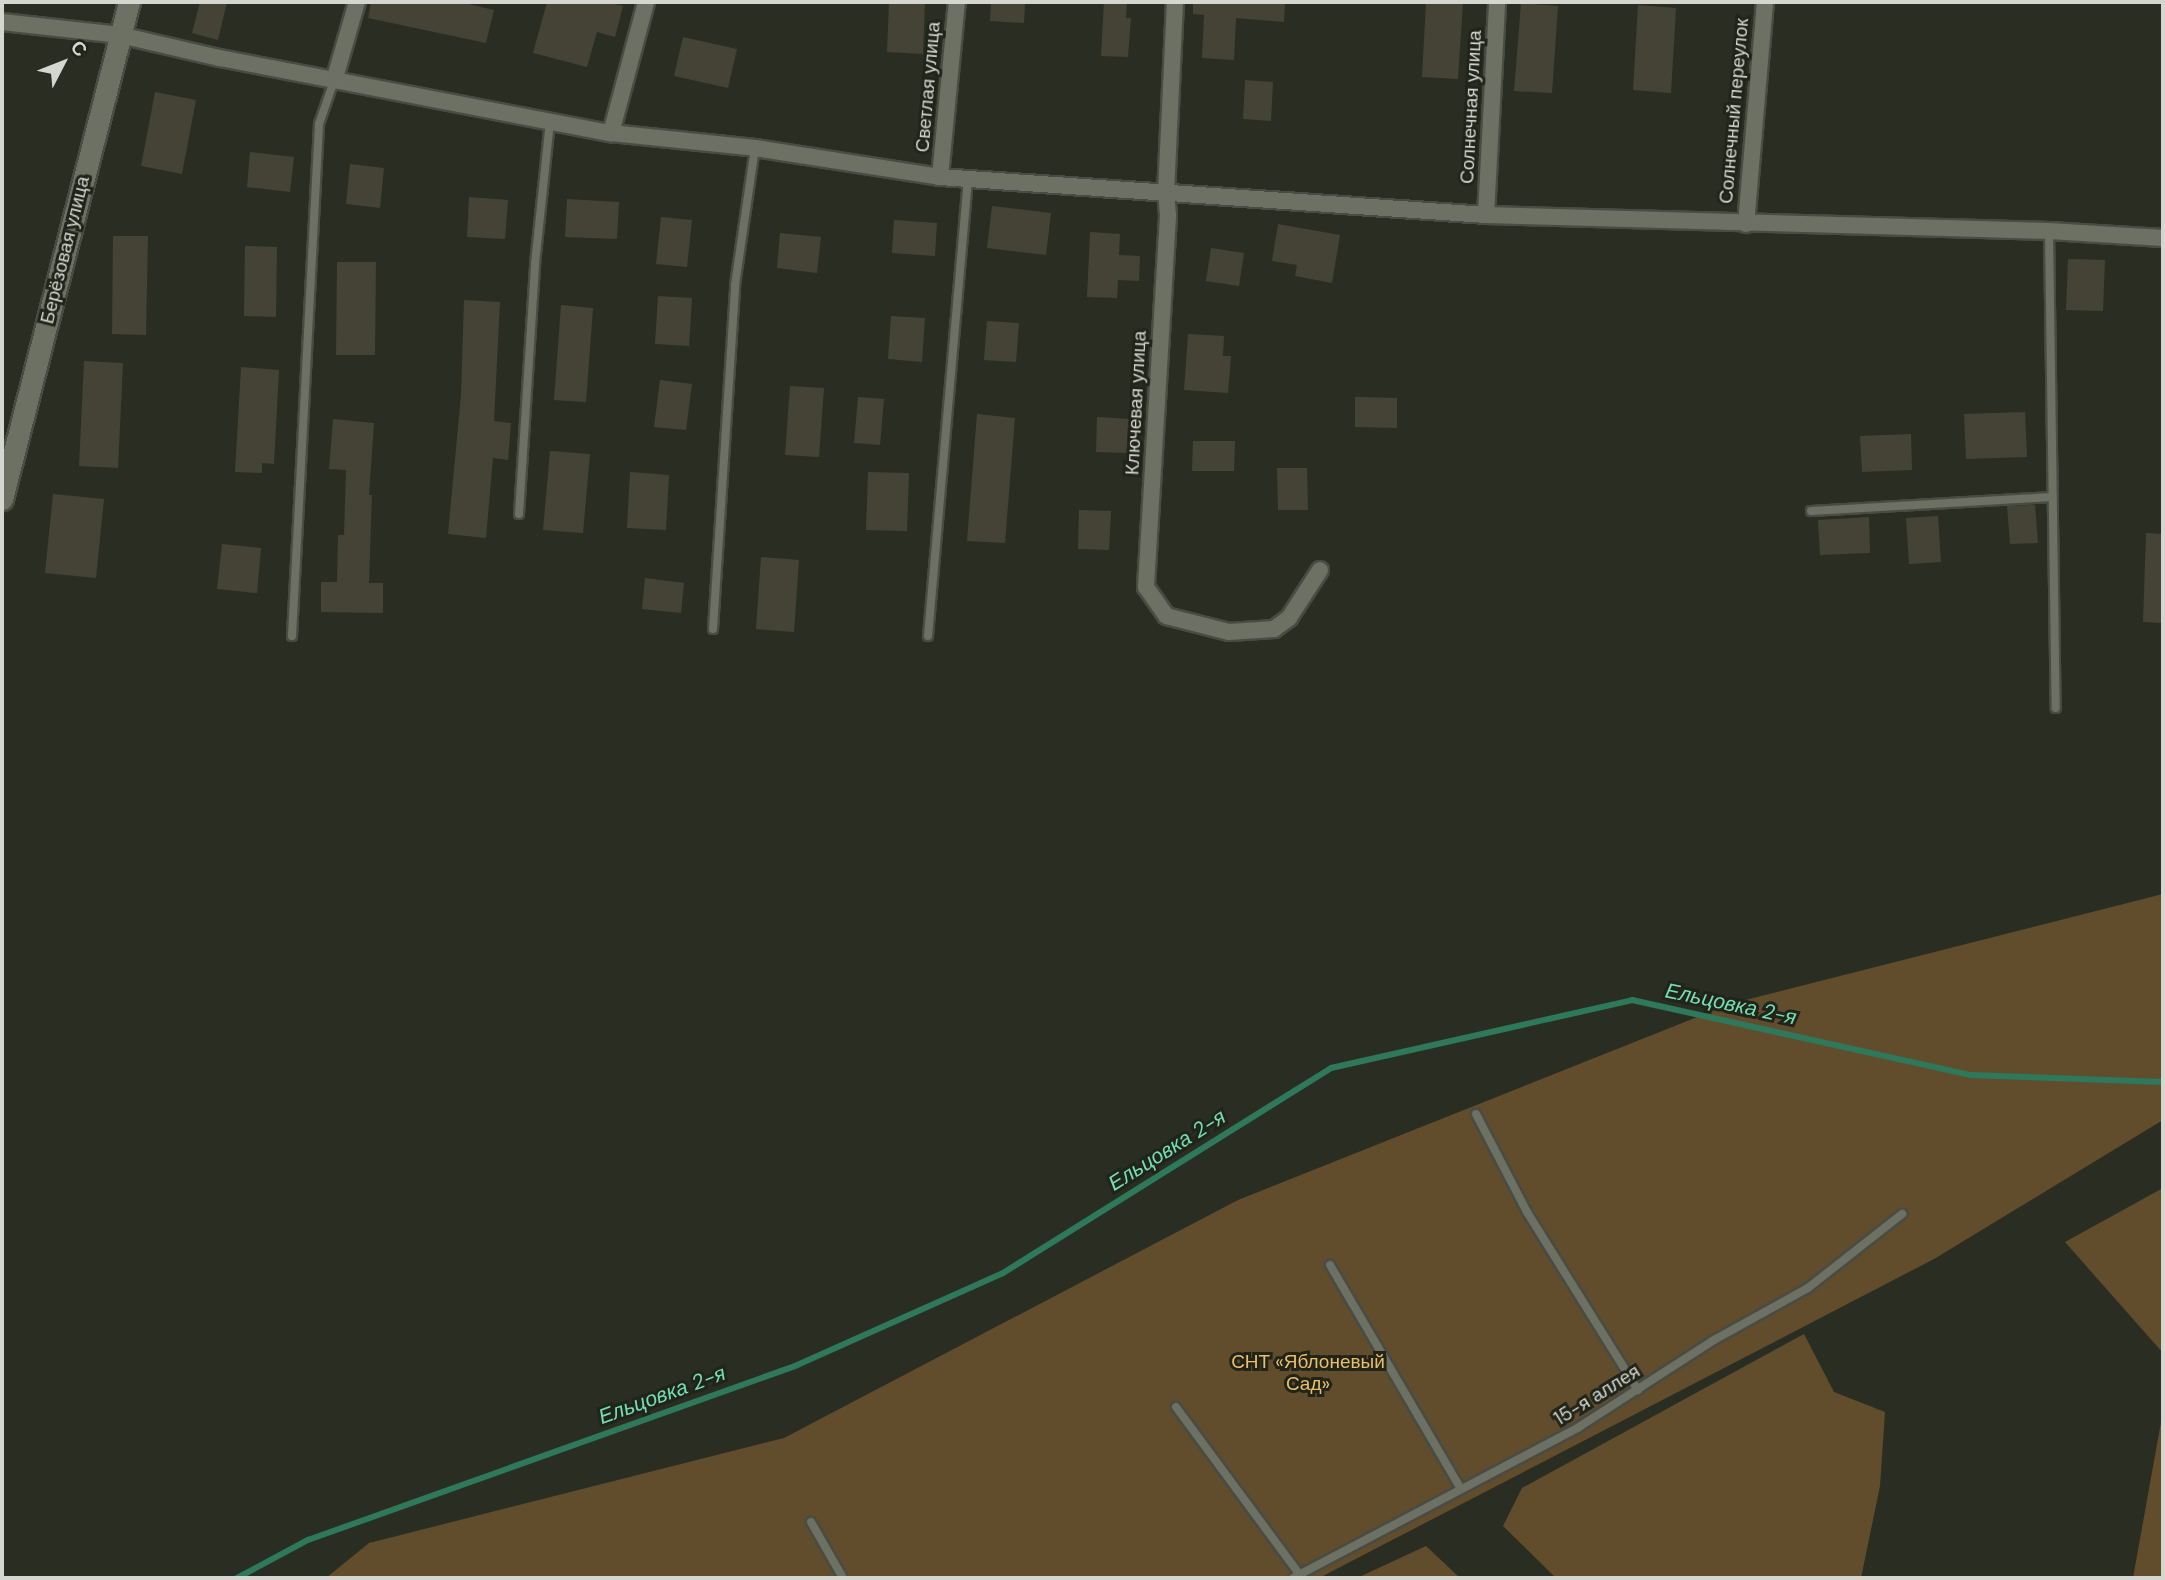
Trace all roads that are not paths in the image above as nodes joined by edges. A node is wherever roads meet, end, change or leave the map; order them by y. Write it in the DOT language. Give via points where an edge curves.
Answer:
graph roads {
  1 [pos="129,2"];
  2 [pos="357,2"];
  3 [pos="646,2"];
  4 [pos="957,2"];
  5 [pos="1175,2"];
  6 [pos="1497,2"];
  7 [pos="1765,2"];
  8 [pos="2,22"];
  9 [pos="120,35"];
  10 [pos="334,81"];
  11 [pos="550,122"];
  12 [pos="611,133"];
  13 [pos="755,148"];
  14 [pos="940,177"];
  15 [pos="968,179"];
  16 [pos="1166,192"];
  17 [pos="1486,215"];
  18 [pos="1746,224"];
  19 [pos="2049,231"];
  20 [pos="2163,238"];
  21 [pos="2053,497"];
  22 [pos="2,499"];
  23 [pos="1811,511"];
  24 [pos="519,514"];
  25 [pos="1320,570"];
  26 [pos="713,629"];
  27 [pos="292,636"];
  28 [pos="928,636"];
  29 [pos="2056,708"];
  30 [pos="1476,1114"];
  31 [pos="1902,1214"];
  32 [pos="1330,1265"];
  33 [pos="1638,1390"];
  34 [pos="1176,1407"];
  35 [pos="1461,1489"];
  36 [pos="811,1522"];
  37 [pos="1297,1576"];
  38 [pos="843,1578"];
  1 -- 9 [label="main road, Берёзовая улица"];
  2 -- 10 [label="street"];
  3 -- 12 [label="street"];
  4 -- 14 [label="street, Светлая улица"];
  5 -- 16 [label="street, Ключевая улица"];
  6 -- 17 [label="street, Солнечная улица"];
  7 -- 18 [label="street, Солнечный переулок"];
  8 -- 9 [label="street"];
  9 -- 10 [label="street"];
  9 -- 22 [label="main road, Берёзовая улица"];
  10 -- 11 [label="street"];
  10 -- 27 [label="lane" via="319,124"];
  11 -- 12 [label="street"];
  11 -- 24 [label="lane" via="535,264"];
  12 -- 13 [label="street"];
  13 -- 14 [label="street"];
  13 -- 26 [label="lane" via="735,285"];
  14 -- 15 [label="street"];
  15 -- 16 [label="street"];
  15 -- 28 [label="lane"];
  16 -- 17 [label="street"];
  16 -- 25 [label="street, Ключевая улица" via="1146,587 1166,616 1229,632 1274,629 1289,618"];
  17 -- 18 [label="street"];
  18 -- 19 [label="street"];
  19 -- 20 [label="street"];
  19 -- 21 [label="lane"];
  21 -- 23 [label="lane"];
  21 -- 29 [label="lane"];
  30 -- 33 [label="lane" via="1527,1212"];
  31 -- 33 [label="lane, 15-я аллея" via="1808,1288 1714,1340"];
  32 -- 35 [label="lane"];
  33 -- 35 [label="lane, 15-я аллея"];
  34 -- 37 [label="lane"];
  35 -- 37 [label="lane, 15-я аллея"];
  36 -- 38 [label="lane"];
}
